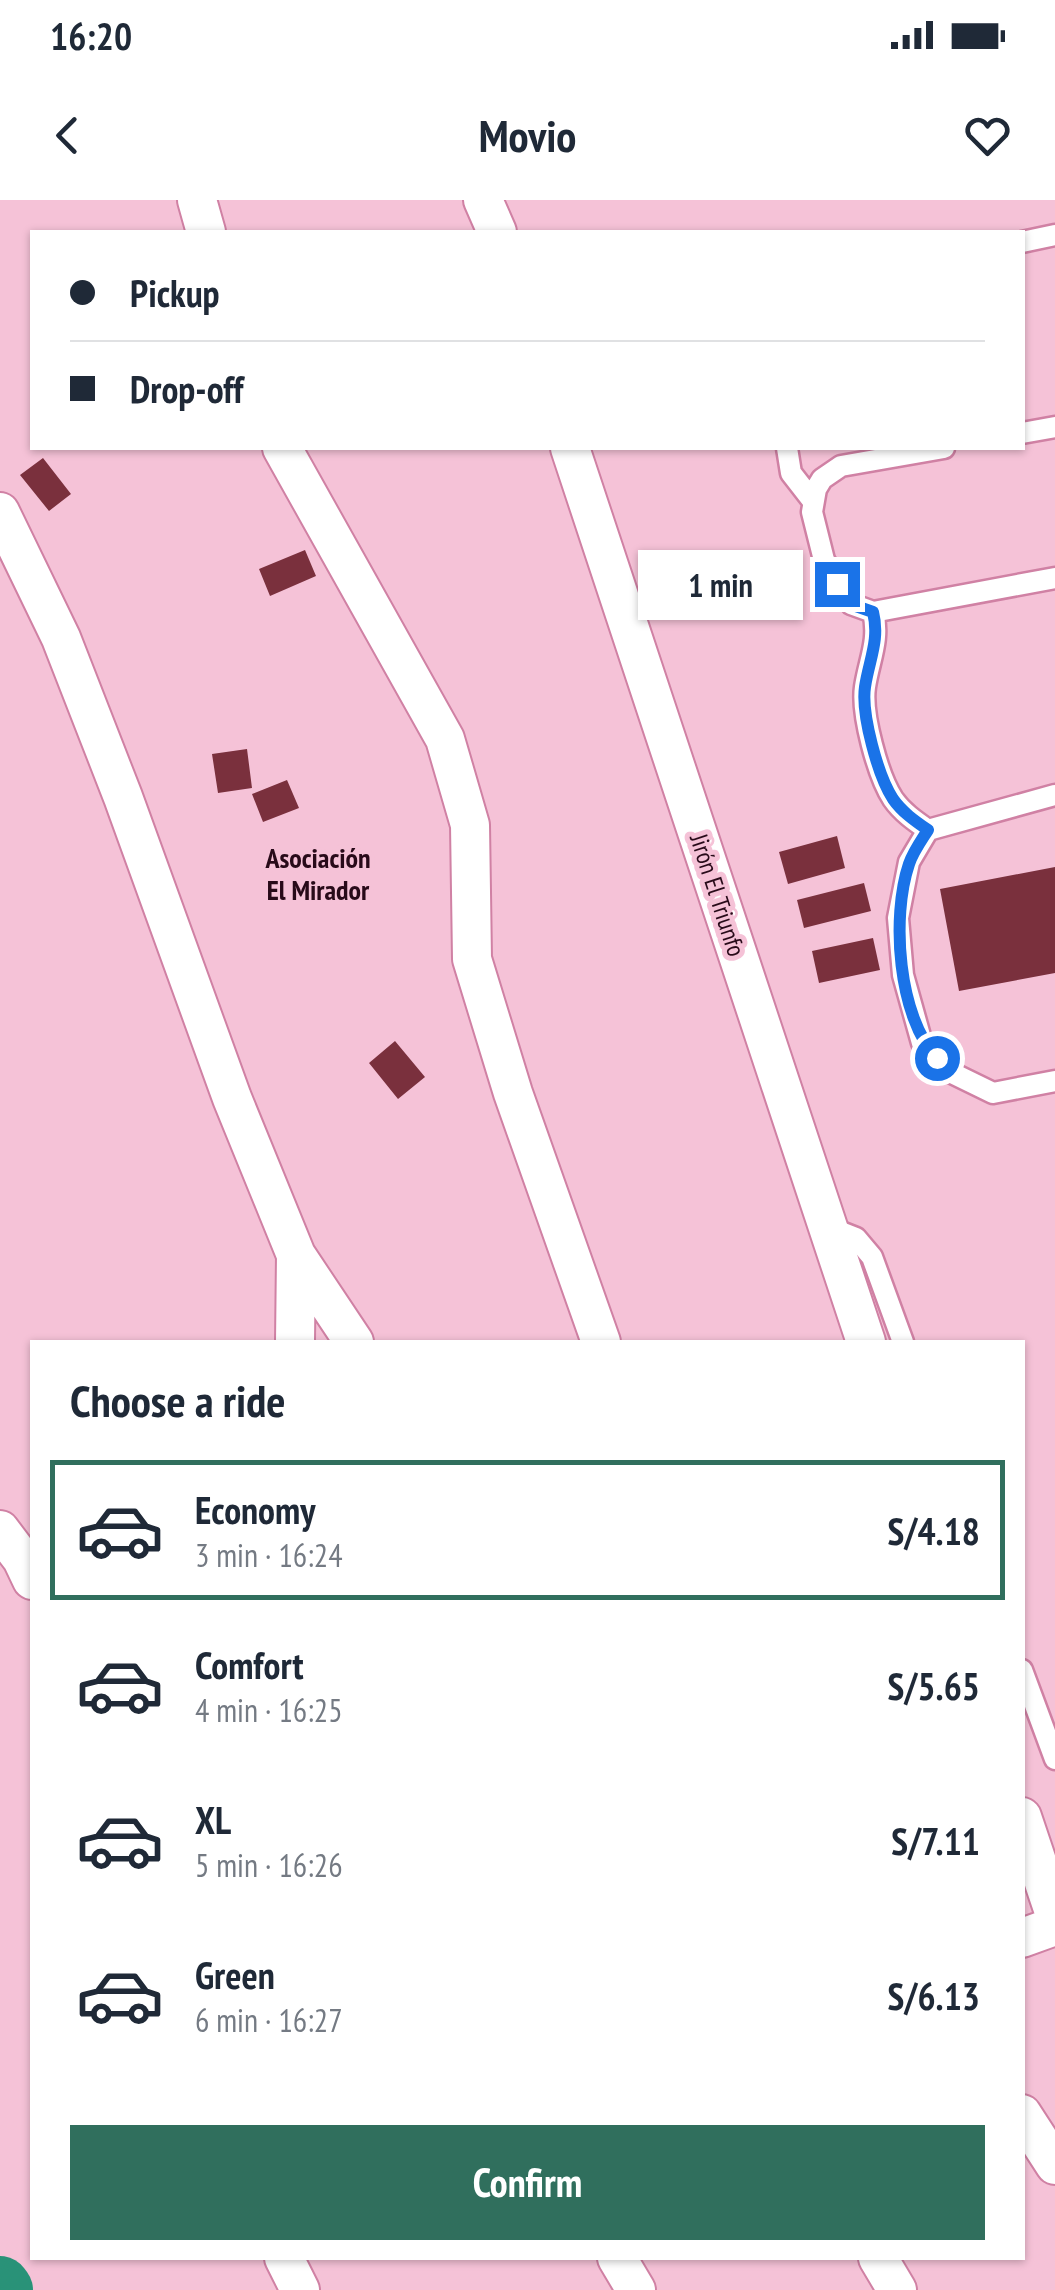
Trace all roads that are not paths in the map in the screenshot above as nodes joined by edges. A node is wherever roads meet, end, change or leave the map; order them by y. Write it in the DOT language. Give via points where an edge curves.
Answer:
graph roads {
  1 [pos="197,200"];
  2 [pos="483,200"];
  3 [pos="205,230"];
  4 [pos="496,230"];
  5 [pos="1055,235"];
  6 [pos="1025,241"];
  7 [pos="1055,427"];
  8 [pos="1025,432"];
  9 [pos="283,450"];
  10 [pos="571,450"];
  11 [pos="787,450"];
  12 [pos="933,450"];
  13 [pos="812,500"];
  14 [pos="0,512"];
  15 [pos="1055,578"];
  16 [pos="873,612"];
  17 [pos="1055,796"];
  18 [pos="928,830"];
  19 [pos="1055,1081"];
  20 [pos="828,1227"];
  21 [pos="296,1255"];
  22 [pos="296,1340"];
  23 [pos="353,1340"];
  24 [pos="600,1340"];
  25 [pos="865,1340"];
  26 [pos="902,1340"];
  27 [pos="0,1530"];
  28 [pos="30,1576"];
  29 [pos="1025,1678"];
  30 [pos="1055,1759"];
  31 [pos="1025,1826"];
  32 [pos="1055,1915"];
  33 [pos="1055,1926"];
  34 [pos="1025,1937"];
  35 [pos="1025,2119"];
  36 [pos="1055,2165"];
  37 [pos="285,2260"];
  38 [pos="618,2260"];
  39 [pos="879,2260"];
  40 [pos="300,2290"];
  41 [pos="636,2290"];
  42 [pos="898,2290"];
  1 -- 3 [label="street"];
  2 -- 4 [label="street"];
  5 -- 6 [label="lane"];
  7 -- 8 [label="lane"];
  9 -- 24 [label="street" via="445,739 470,825 472,958"];
  10 -- 20 [label="street, Jirón El Triunfo"];
  11 -- 13 [label="lane" via="792,473"];
  12 -- 13 [label="lane" via="841,466 822,479"];
  13 -- 16 [label="lane" via="824,560 837,584 850,604"];
  14 -- 21 [label="street" via="60,638"];
  15 -- 16 [label="lane"];
  16 -- 18 [label="lane" via="878,633 863,704 894,800"];
  17 -- 18 [label="lane"];
  18 -- 19 [label="lane" via="909,862 898,918 903,975 922,1042 952,1074 994,1094"];
  20 -- 25 [label="street, Jirón El Triunfo"];
  20 -- 26 [label="lane" via="856,1238 872,1256"];
  21 -- 22 [label="street"];
  21 -- 23 [label="street"];
  27 -- 28 [label="street"];
  29 -- 30 [label="lane"];
  31 -- 32 [label="street"];
  33 -- 34 [label="street"];
  35 -- 36 [label="street"];
  37 -- 40 [label="street"];
  38 -- 41 [label="street"];
  39 -- 42 [label="street"];
}
